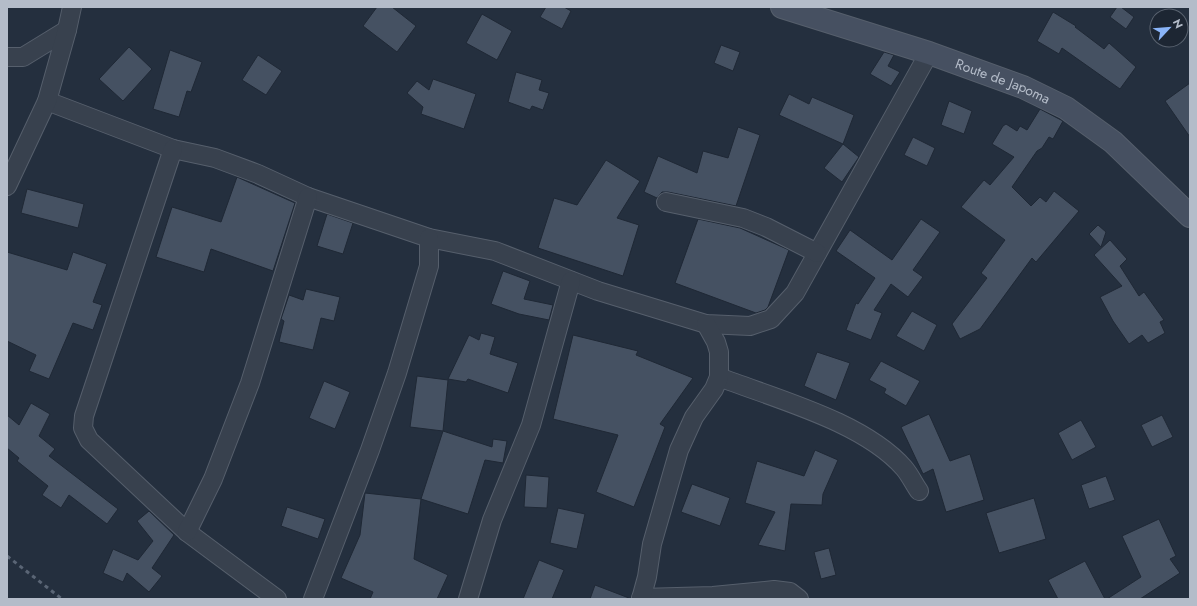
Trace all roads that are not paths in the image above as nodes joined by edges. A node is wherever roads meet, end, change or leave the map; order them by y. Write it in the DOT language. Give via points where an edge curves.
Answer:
graph roads {
  1 [pos="72,7"];
  2 [pos="782,7"];
  3 [pos="67,30"];
  4 [pos="929,53"];
  5 [pos="7,57"];
  6 [pos="47,101"];
  7 [pos="172,149"];
  8 [pos="7,186"];
  9 [pos="308,197"];
  10 [pos="666,202"];
  11 [pos="1190,216"];
  12 [pos="429,238"];
  13 [pos="817,253"];
  14 [pos="571,281"];
  15 [pos="706,324"];
  16 [pos="719,377"];
  17 [pos="919,491"];
  18 [pos="187,532"];
  19 [pos="277,599"];
  20 [pos="313,599"];
  21 [pos="468,599"];
  22 [pos="641,599"];
  23 [pos="798,599"];
  1 -- 3 [label="street"];
  2 -- 4 [label="street, Route de Japoma"];
  3 -- 5 [label="street" via="23,57"];
  3 -- 6 [label="street"];
  4 -- 11 [label="street, Route de Japoma" via="1023,87 1066,108 1113,142"];
  4 -- 13 [label="street"];
  6 -- 7 [label="street"];
  6 -- 8 [label="street"];
  7 -- 9 [label="street" via="215,158"];
  7 -- 18 [label="street" via="84,416 83,428 89,440"];
  9 -- 12 [label="street"];
  9 -- 18 [label="street" via="250,384 213,479"];
  10 -- 13 [label="street" via="743,218"];
  12 -- 14 [label="street" via="495,252"];
  12 -- 20 [label="street" via="430,266 397,373"];
  13 -- 15 [label="street" via="795,293 771,319 750,326"];
  14 -- 15 [label="street"];
  14 -- 21 [label="street" via="531,425 492,520"];
  15 -- 16 [label="street" via="719,352"];
  16 -- 17 [label="street" via="846,425 887,452 904,469"];
  16 -- 22 [label="street" via="714,389 694,416 679,450 652,544"];
  18 -- 19 [label="street"];
  22 -- 23 [label="street" via="774,590 790,592"];
}
